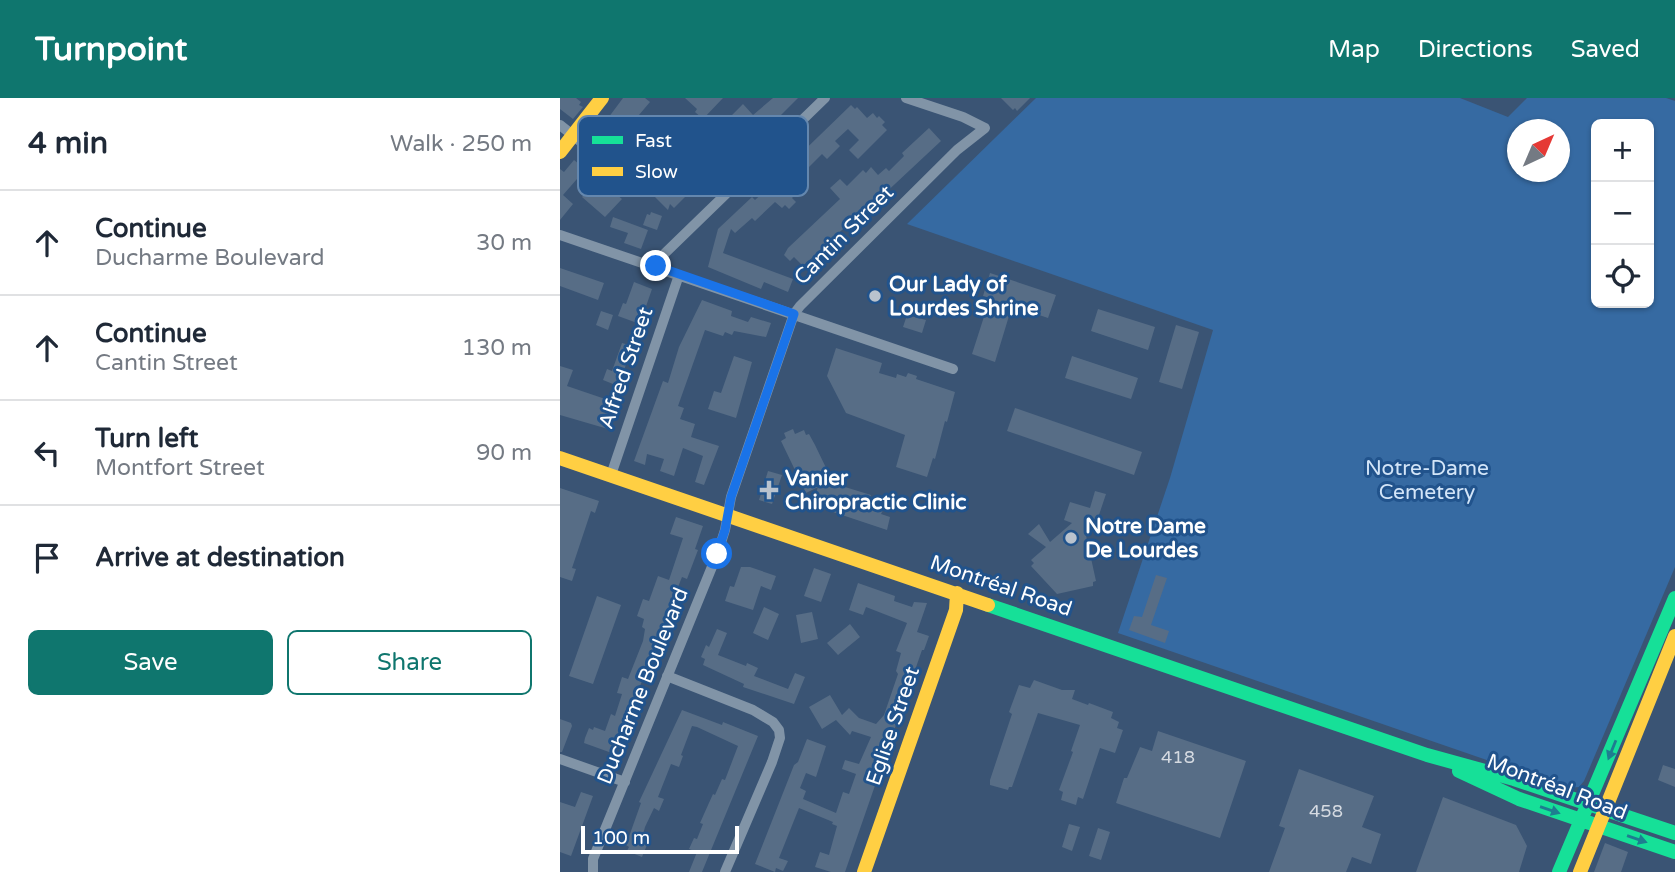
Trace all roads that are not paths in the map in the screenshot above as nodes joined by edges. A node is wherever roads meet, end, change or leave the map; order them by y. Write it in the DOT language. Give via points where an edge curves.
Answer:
graph roads {
  1 [pos="603,98"];
  2 [pos="825,98"];
  3 [pos="906,98"];
  4 [pos="588,116"];
  5 [pos="806,116"];
  6 [pos="560,125"];
  7 [pos="578,129"];
  8 [pos="573,135"];
  9 [pos="578,139"];
  10 [pos="560,152"];
  11 [pos="723,196"];
  12 [pos="560,235"];
  13 [pos="656,266"];
  14 [pos="679,275"];
  15 [pos="794,314"];
  16 [pos="953,369"];
  17 [pos="560,458"];
  18 [pos="611,475"];
  19 [pos="728,514"];
  20 [pos="957,593"];
  21 [pos="1675,598"];
  22 [pos="1675,636"];
  23 [pos="667,676"];
  24 [pos="1634,696"];
  25 [pos="1649,701"];
  26 [pos="1427,755"];
  27 [pos="560,759"];
  28 [pos="625,782"];
  29 [pos="1589,805"];
  30 [pos="1606,810"];
  31 [pos="1581,820"];
  32 [pos="1599,826"];
  33 [pos="1675,833"];
  34 [pos="1675,852"];
  35 [pos="593,872"];
  36 [pos="725,872"];
  37 [pos="864,872"];
  38 [pos="1559,872"];
  39 [pos="1580,872"];
  1 -- 4 [label="main road"];
  2 -- 5 [label="street"];
  3 -- 15 [label="street, Cantin Street" via="985,128 957,149"];
  6 -- 8 [label="street"];
  7 -- 8 [label="main road"];
  8 -- 9 [label="street"];
  8 -- 10 [label="main road"];
  11 -- 13 [label="street"];
  12 -- 13 [label="street"];
  13 -- 14 [label="street"];
  14 -- 15 [label="street"];
  14 -- 18 [label="street, Alfred Street"];
  15 -- 16 [label="street"];
  15 -- 19 [label="street, Cantin Street"];
  17 -- 18 [label="main road, Montréal Road"];
  18 -- 19 [label="main road, Montréal Road"];
  19 -- 20 [label="main road, Montréal Road"];
  19 -- 23 [label="street, Ducharme Boulevard" via="717,554"];
  20 -- 26 [label="main road, Montréal Road"];
  20 -- 37 [label="main road, Eglise Street" via="956,610"];
  21 -- 24 [label="main road"];
  22 -- 25 [label="main road"];
  23 -- 28 [label="street, Ducharme Boulevard"];
  23 -- 36 [label="street" via="753,710 779,730 772,762"];
  24 -- 25 [label="main road"];
  24 -- 29 [label="main road, one-way"];
  25 -- 30 [label="main road"];
  26 -- 29 [label="main road, Montréal Road"];
  26 -- 31 [label="main road, Montréal Road, one-way" via="1519,799"];
  27 -- 28 [label="street"];
  28 -- 35 [label="street, Ducharme Boulevard" via="593,859"];
  29 -- 30 [label="main road, Montréal Road"];
  29 -- 31 [label="main road"];
  30 -- 32 [label="main road"];
  30 -- 33 [label="main road, Montréal Road"];
  31 -- 32 [label="main road, Montréal Road"];
  31 -- 38 [label="main road"];
  32 -- 34 [label="main road, Montréal Road, one-way"];
  32 -- 39 [label="main road"];
}
